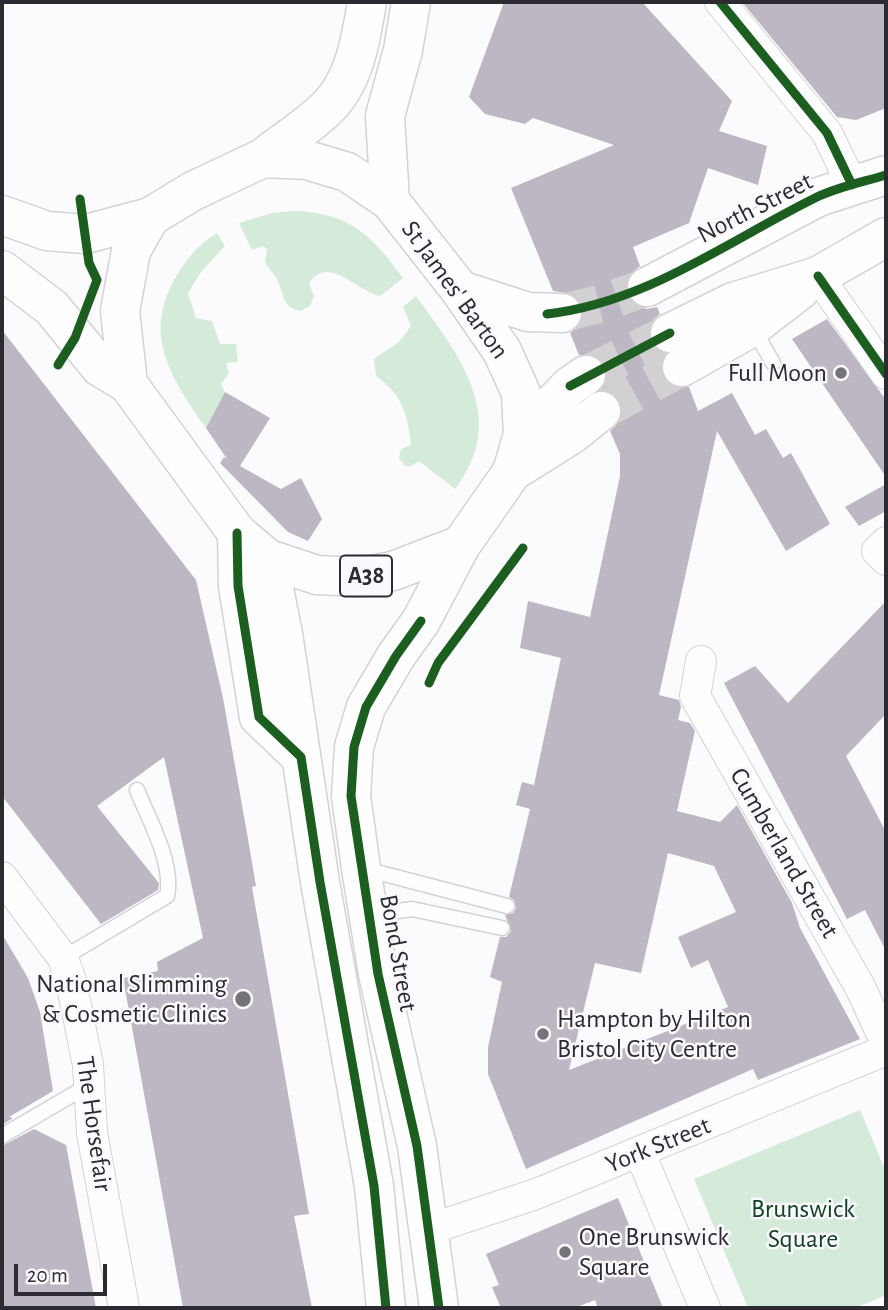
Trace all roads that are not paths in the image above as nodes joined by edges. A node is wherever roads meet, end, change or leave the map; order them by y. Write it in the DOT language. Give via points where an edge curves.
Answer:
graph roads {
  1 [pos="367,2"];
  2 [pos="411,2"];
  3 [pos="720,2"];
  4 [pos="263,158"];
  5 [pos="869,180"];
  6 [pos="390,201"];
  7 [pos="2,215"];
  8 [pos="150,217"];
  9 [pos="886,237"];
  10 [pos="2,270"];
  11 [pos="818,276"];
  12 [pos="647,287"];
  13 [pos="460,290"];
  14 [pos="562,313"];
  15 [pos="752,327"];
  16 [pos="773,363"];
  17 [pos="886,374"];
  18 [pos="586,375"];
  19 [pos="128,384"];
  20 [pos="601,411"];
  21 [pos="523,434"];
  22 [pos="512,472"];
  23 [pos="237,533"];
  24 [pos="886,542"];
  25 [pos="461,545"];
  26 [pos="268,559"];
  27 [pos="886,560"];
  28 [pos="701,661"];
  29 [pos="301,757"];
  30 [pos="137,790"];
  31 [pos="361,867"];
  32 [pos="2,877"];
  33 [pos="507,906"];
  34 [pos="370,915"];
  35 [pos="502,928"];
  36 [pos="63,958"];
  37 [pos="886,1043"];
  38 [pos="886,1050"];
  39 [pos="89,1085"];
  40 [pos="2,1136"];
  41 [pos="640,1153"];
  42 [pos="427,1230"];
  43 [pos="124,1308"];
  44 [pos="386,1308"];
  45 [pos="439,1308"];
  46 [pos="705,1308"];
  1 -- 4 [label="main road" via="357,55 329,107"];
  2 -- 6 [label="main road" via="385,116"];
  3 -- 5 [label="street"];
  4 -- 6 [label="main road, St James' Barton / A38" via="307,160 347,172"];
  4 -- 8 [label="main road, St James' Barton / A38"];
  5 -- 12 [label="main road, North Street" via="818,197"];
  6 -- 13 [label="main road, St James' Barton / A38"];
  7 -- 8 [label="main road, A38" via="47,231 86,234"];
  8 -- 19 [label="main road, St James' Barton / A38" via="131,251 120,312"];
  9 -- 11 [label="main road"];
  10 -- 19 [label="main road, A38" via="52,309 100,366"];
  11 -- 15 [label="main road"];
  11 -- 15 [label="main road" via="733,302 676,350"];
  11 -- 17 [label="street"];
  13 -- 14 [label="main road" via="528,312"];
  13 -- 21 [label="main road, St James' Barton / A38" via="510,365 521,393"];
  15 -- 16 [label="lane"];
  18 -- 21 [label="main road, A38"];
  19 -- 23 [label="main road, St James' Barton / A38"];
  20 -- 22 [label="main road, A38"];
  21 -- 22 [label="main road, St James' Barton / A38"];
  22 -- 25 [label="main road, St James' Barton / A38"];
  23 -- 26 [label="main road, St James' Barton / A38"];
  23 -- 29 [label="main road" via="238,586 259,717"];
  24 -- 27 [label="street" via="877,551"];
  25 -- 26 [label="main road, St James' Barton / A38" via="403,568 360,577 317,575"];
  25 -- 31 [label="main road, Bond Street" via="421,621 366,707 354,747 351,796"];
  26 -- 29 [label="main road"];
  28 -- 37 [label="street, Cumberland Street" via="695,696 860,988"];
  29 -- 44 [label="main road" via="374,1186"];
  30 -- 36 [label="lane" via="159,843 167,896"];
  31 -- 33 [label="lane" via="384,877"];
  31 -- 34 [label="main road, Bond Street"];
  32 -- 36 [label="street, The Horsefair"];
  34 -- 35 [label="lane" via="412,909"];
  34 -- 42 [label="main road, Bond Street" via="378,974 417,1146"];
  36 -- 39 [label="street, The Horsefair"];
  38 -- 41 [label="street, York Street"];
  39 -- 40 [label="lane"];
  39 -- 43 [label="street, The Horsefair" via="92,1132"];
  41 -- 42 [label="street, York Street"];
  41 -- 46 [label="street"];
  42 -- 45 [label="main road, Bond Street"];
}
